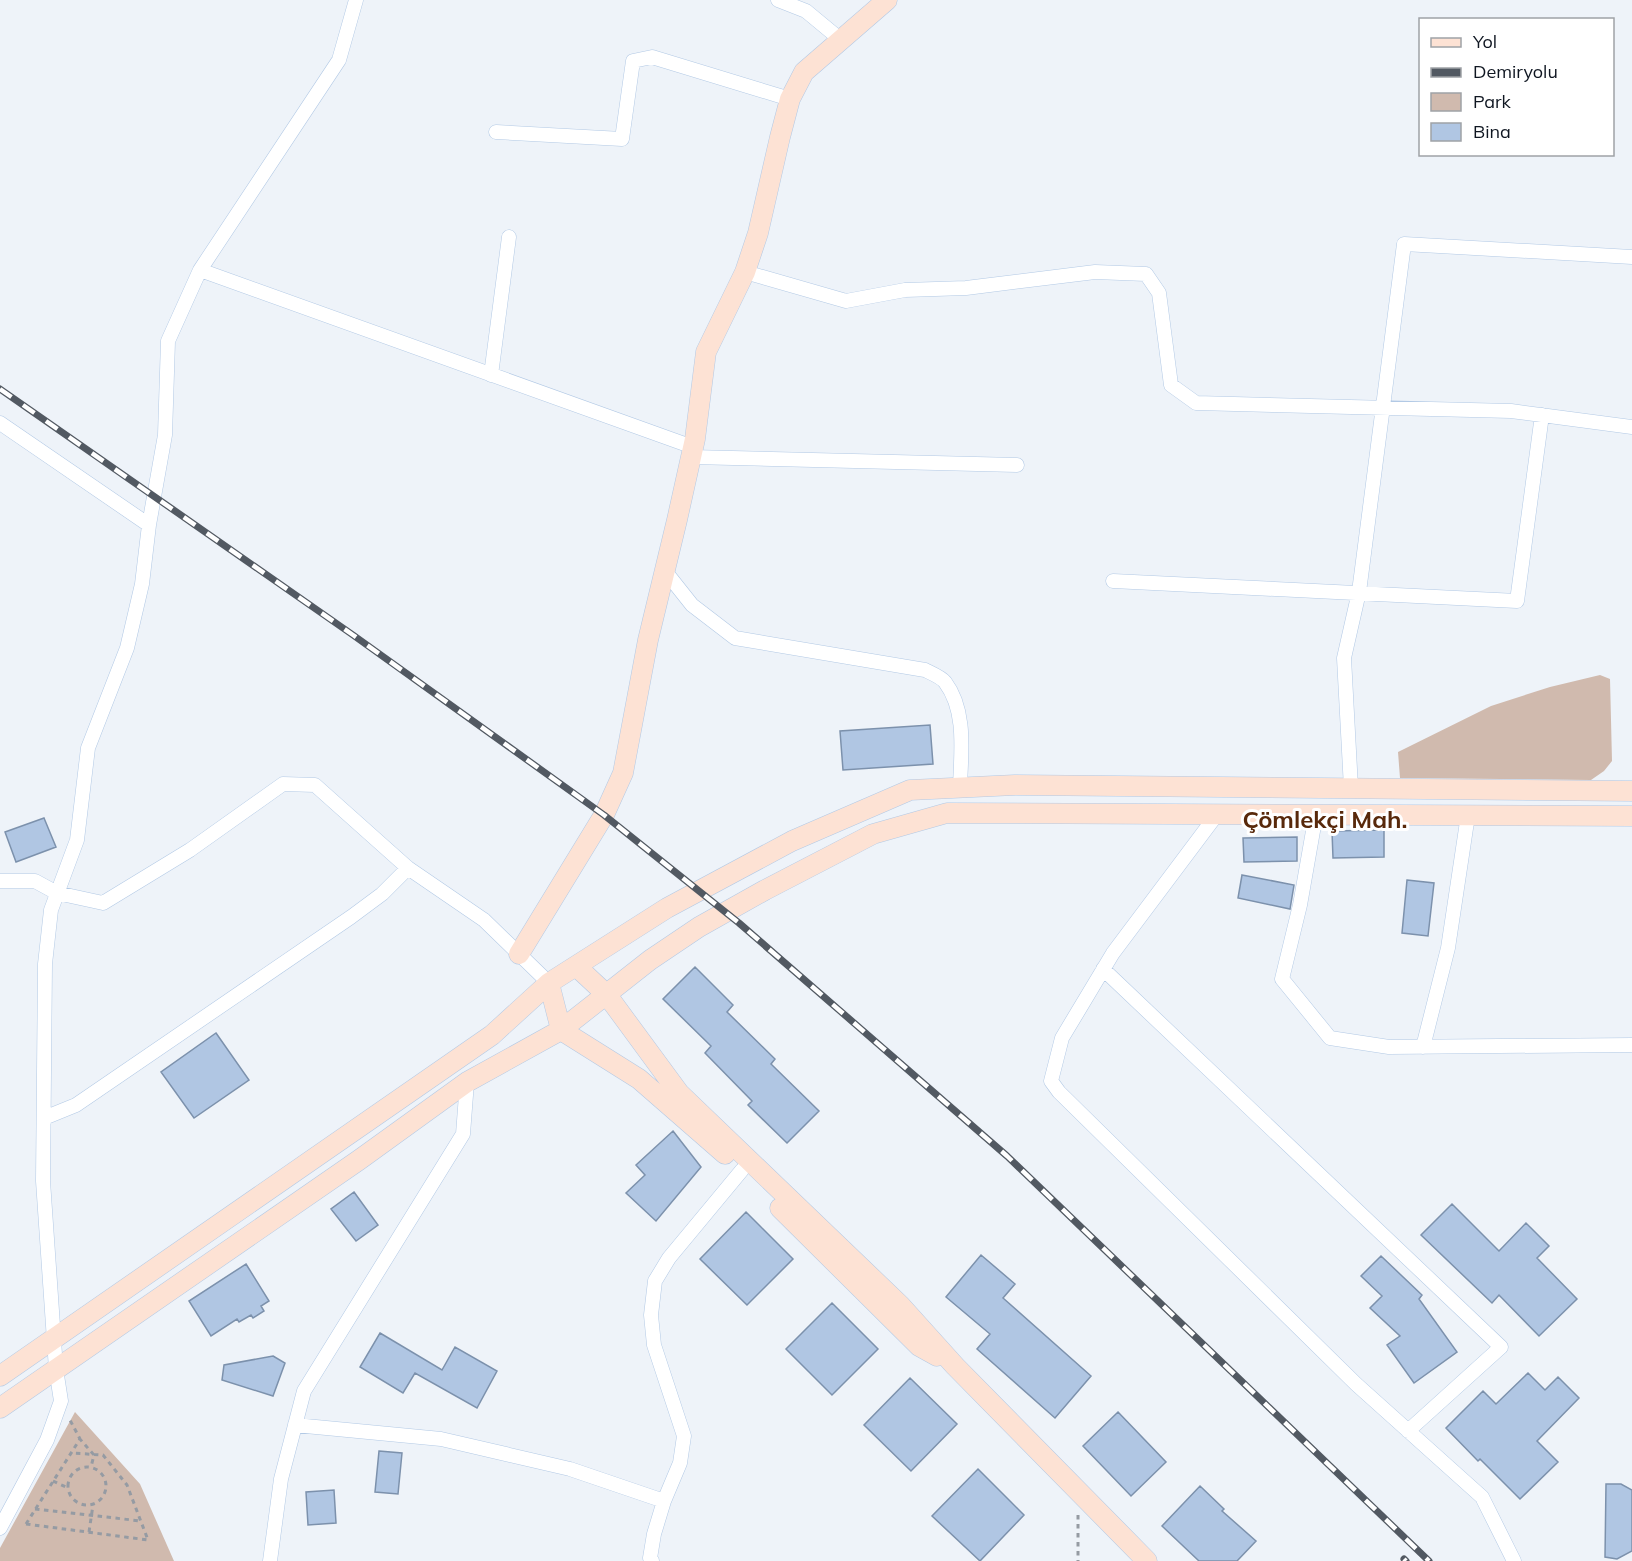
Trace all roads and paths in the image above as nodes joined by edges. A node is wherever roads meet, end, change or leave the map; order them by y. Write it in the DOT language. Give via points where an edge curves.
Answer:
graph roads {
  1 [pos="356,0"];
  2 [pos="778,0"];
  3 [pos="887,0"];
  4 [pos="841,40"];
  5 [pos="790,99"];
  6 [pos="496,132"];
  7 [pos="509,237"];
  8 [pos="1632,257"];
  9 [pos="200,270"];
  10 [pos="745,272"];
  11 [pos="491,375"];
  12 [pos="1382,407"];
  13 [pos="1542,415"];
  14 [pos="0,423"];
  15 [pos="1632,427"];
  16 [pos="692,452"];
  17 [pos="1017,465"];
  18 [pos="149,525"];
  19 [pos="665,571"];
  20 [pos="1113,581"];
  21 [pos="1359,592"];
  22 [pos="960,787"];
  23 [pos="1351,788"];
  24 [pos="1632,791"];
  25 [pos="1218,813"];
  26 [pos="1316,814"];
  27 [pos="1468,815"];
  28 [pos="1632,816"];
  29 [pos="408,868"];
  30 [pos="0,881"];
  31 [pos="57,893"];
  32 [pos="519,954"];
  33 [pos="576,966"];
  34 [pos="1103,969"];
  35 [pos="549,983"];
  36 [pos="607,995"];
  37 [pos="561,1030"];
  38 [pos="1632,1045"];
  39 [pos="1423,1047"];
  40 [pos="466,1082"];
  41 [pos="44,1118"];
  42 [pos="742,1170"];
  43 [pos="54,1338"];
  44 [pos="955,1366"];
  45 [pos="56,1369"];
  46 [pos="0,1376"];
  47 [pos="61,1401"];
  48 [pos="0,1408"];
  49 [pos="295,1425"];
  50 [pos="1408,1431"];
  51 [pos="78,1436"];
  52 [pos="71,1453"];
  53 [pos="93,1455"];
  54 [pos="91,1467"];
  55 [pos="53,1481"];
  56 [pos="68,1489"];
  57 [pos="1077,1490"];
  58 [pos="664,1501"];
  59 [pos="93,1504"];
  60 [pos="35,1509"];
  61 [pos="91,1516"];
  62 [pos="141,1521"];
  63 [pos="0,1528"];
  64 [pos="89,1532"];
  65 [pos="270,1561"];
  66 [pos="652,1561"];
  67 [pos="1078,1561"];
  68 [pos="1147,1561"];
  69 [pos="1514,1561"];
  1 -- 9 [label="street" via="339,60"];
  2 -- 4 [label="street" via="806,11"];
  3 -- 4 [label="main road"];
  4 -- 5 [label="main road" via="804,72"];
  5 -- 6 [label="street" via="652,57 633,61 622,140"];
  5 -- 10 [label="main road"];
  7 -- 11 [label="street"];
  8 -- 12 [label="street" via="1404,244"];
  9 -- 11 [label="street"];
  9 -- 18 [label="street" via="168,341 165,435"];
  10 -- 12 [label="street" via="846,301 905,290 966,288 1095,272 1146,274 1159,293 1171,385 1196,403"];
  10 -- 16 [label="main road" via="706,352"];
  11 -- 16 [label="street"];
  12 -- 13 [label="street"];
  12 -- 21 [label="street"];
  13 -- 15 [label="street"];
  13 -- 21 [label="street" via="1517,601"];
  14 -- 18 [label="street"];
  16 -- 17 [label="street"];
  16 -- 19 [label="main road"];
  18 -- 31 [label="street" via="142,584 127,648 88,748 77,840"];
  19 -- 22 [label="street" via="692,605 735,638 925,670 944,680 955,700 961,729"];
  19 -- 32 [label="main road" via="622,772 604,814"];
  20 -- 21 [label="street"];
  21 -- 23 [label="street" via="1344,658"];
  22 -- 23 [label="main road" via="1015,784"];
  22 -- 33 [label="main road" via="910,790 792,841 667,908"];
  23 -- 24 [label="main road"];
  25 -- 26 [label="main road"];
  25 -- 34 [label="street"];
  25 -- 36 [label="main road" via="947,813 873,834 699,927"];
  26 -- 27 [label="main road"];
  26 -- 39 [label="street" via="1282,979 1330,1038 1389,1047"];
  27 -- 28 [label="main road"];
  27 -- 39 [label="street" via="1448,948"];
  29 -- 31 [label="street" via="315,785 283,784 190,850 103,903"];
  29 -- 32 [label="street" via="484,920"];
  29 -- 41 [label="street" via="382,894 321,938 76,1105"];
  30 -- 31 [label="street" via="35,881"];
  31 -- 41 [label="street" via="51,910 45,964"];
  32 -- 35 [label="street"];
  33 -- 35 [label="main road"];
  33 -- 36 [label="main road"];
  34 -- 50 [label="street" via="1062,1038 1051,1080"];
  34 -- 50 [label="street" via="1501,1347"];
  35 -- 37 [label="main road"];
  35 -- 43 [label="main road" via="492,1035"];
  36 -- 37 [label="main road"];
  36 -- 44 [label="main road" via="679,1093 900,1305"];
  37 -- 40 [label="main road"];
  37 -- 42 [label="main road" via="639,1079"];
  38 -- 39 [label="street"];
  40 -- 45 [label="main road"];
  40 -- 49 [label="street" via="464,1134 304,1390"];
  41 -- 43 [label="street" via="43,1181"];
  42 -- 44 [label="main road" via="919,1346"];
  42 -- 58 [label="street" via="669,1258 655,1281 651,1315 654,1346 684,1436 680,1463"];
  43 -- 45 [label="street"];
  43 -- 46 [label="main road"];
  44 -- 57 [label="main road"];
  45 -- 47 [label="street"];
  45 -- 48 [label="main road"];
  47 -- 51 [label="path"];
  47 -- 63 [label="street" via="47,1440"];
  49 -- 58 [label="street" via="441,1439 570,1469"];
  49 -- 65 [label="street" via="281,1479"];
  50 -- 69 [label="street" via="1482,1497"];
  51 -- 52 [label="path"];
  51 -- 53 [label="path"];
  52 -- 53 [label="path"];
  52 -- 55 [label="path"];
  53 -- 54 [label="path"];
  53 -- 62 [label="path" via="103,1455 127,1485"];
  54 -- 56 [label="path" via="84,1466 73,1473"];
  54 -- 59 [label="path" via="102,1473 106,1485 103,1497"];
  55 -- 56 [label="path"];
  55 -- 60 [label="path"];
  56 -- 59 [label="path" via="75,1502"];
  57 -- 67 [label="path"];
  57 -- 68 [label="main road"];
  58 -- 66 [label="street" via="654,1534"];
  59 -- 61 [label="path"];
  60 -- 61 [label="path"];
  60 -- 64 [label="path" via="26,1524"];
  61 -- 62 [label="path"];
  61 -- 64 [label="path"];
  62 -- 64 [label="path" via="148,1540"];
}
